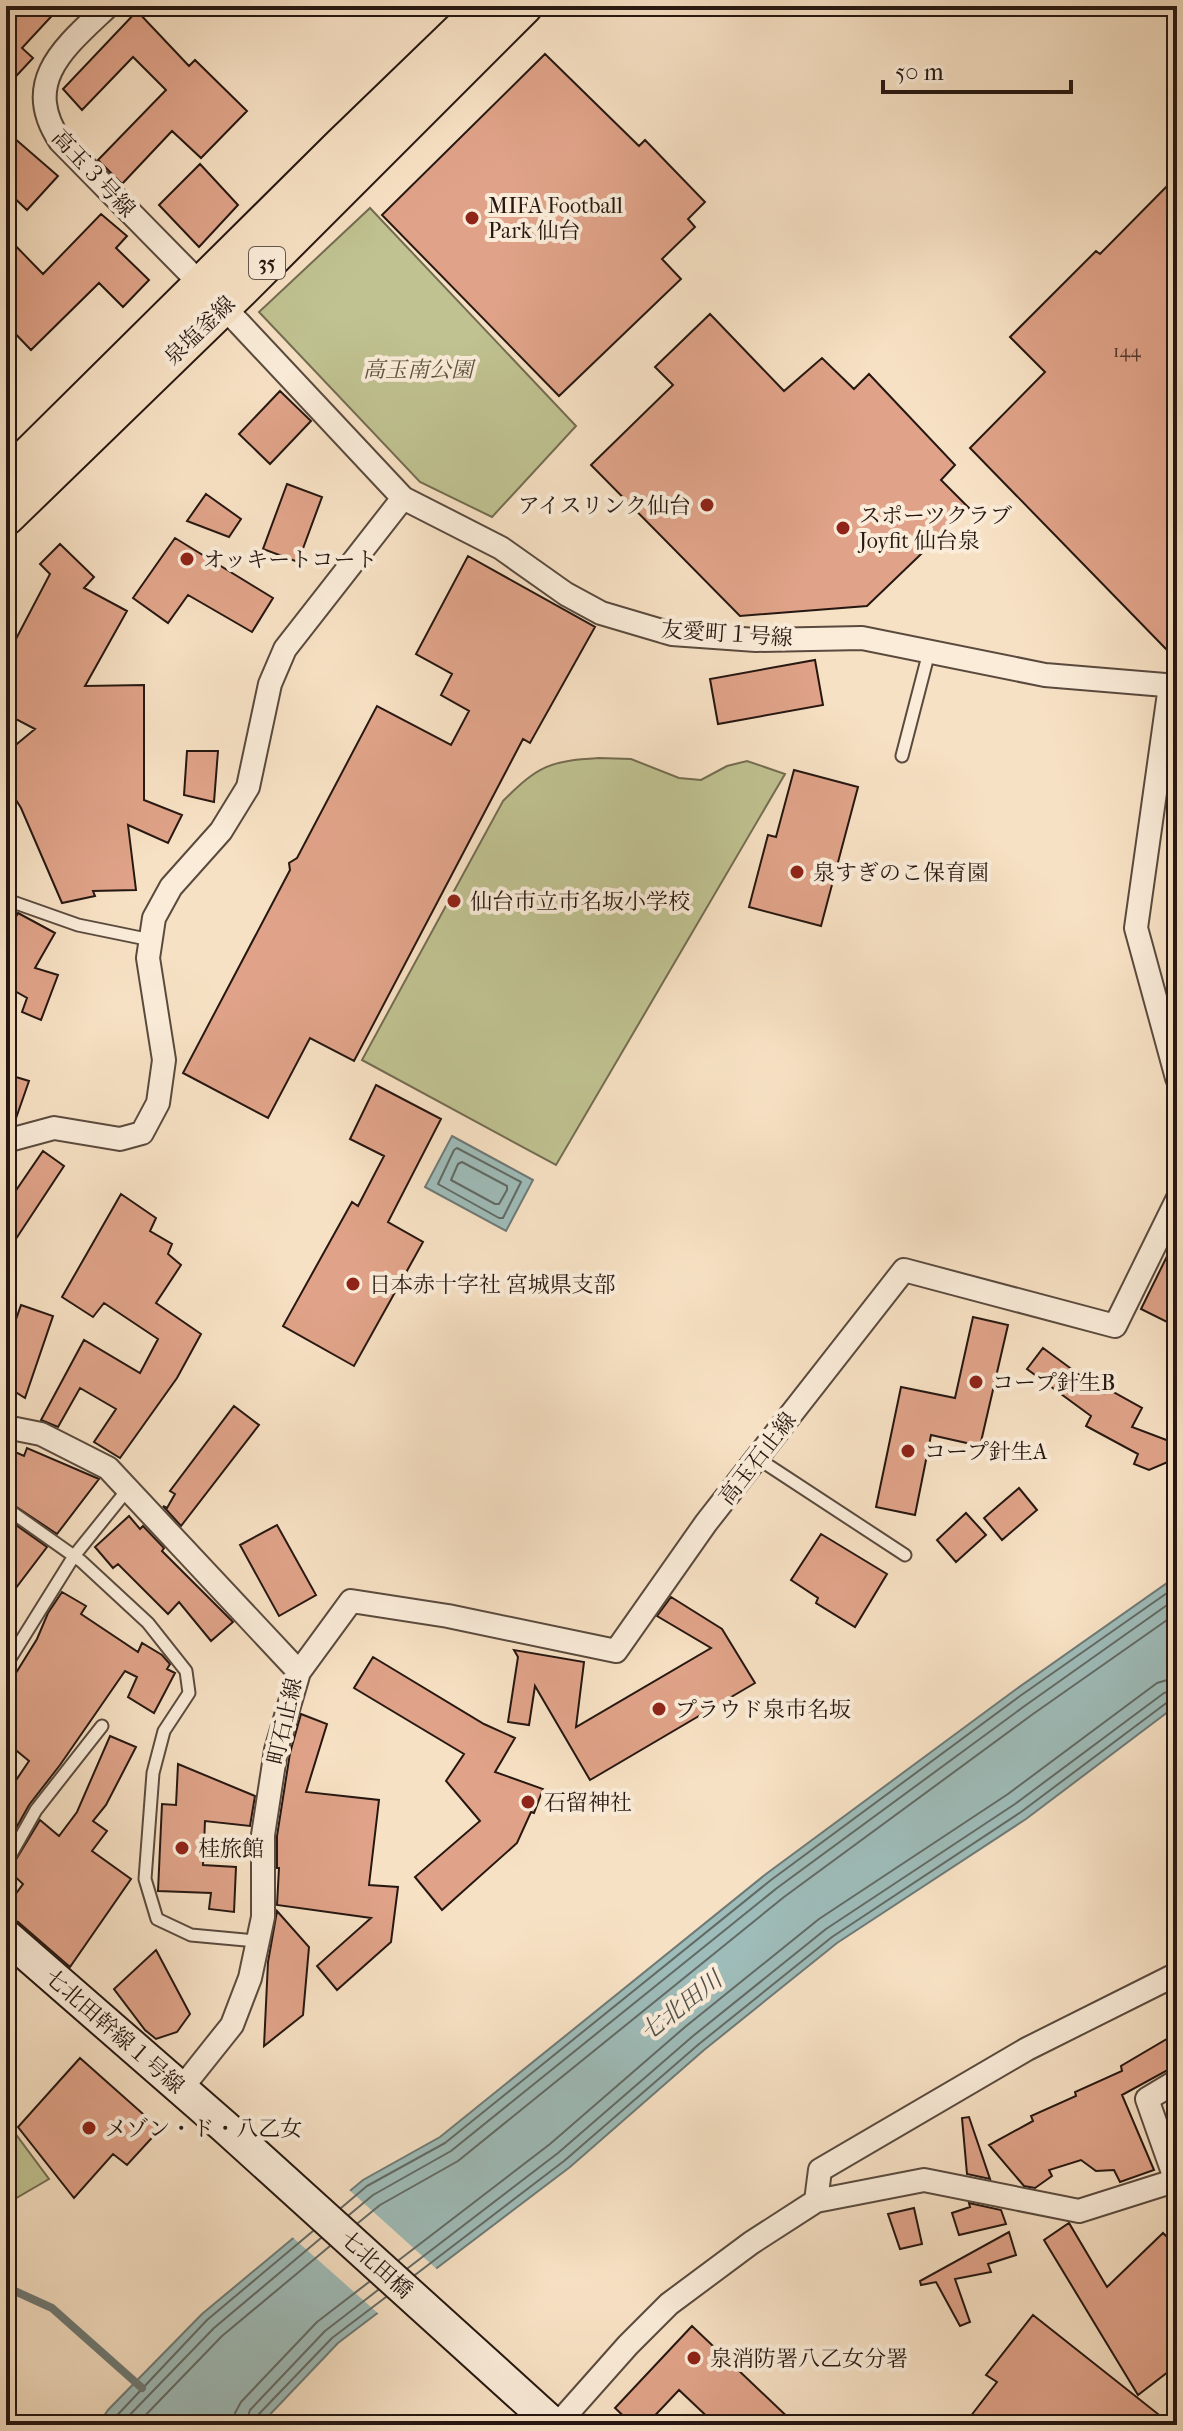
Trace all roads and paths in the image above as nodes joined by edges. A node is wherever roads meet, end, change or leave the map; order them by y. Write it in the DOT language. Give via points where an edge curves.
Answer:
graph roads {
  1 [pos="108,6"];
  2 [pos="486,6"];
  3 [pos="524,6"];
  4 [pos="221,305"];
  5 [pos="6,478"];
  6 [pos="403,498"];
  7 [pos="6,517"];
  8 [pos="929,652"];
  9 [pos="1174,686"];
  10 [pos="902,756"];
  11 [pos="10,901"];
  12 [pos="151,940"];
  13 [pos="1177,1078"];
  14 [pos="6,1141"];
  15 [pos="1177,1200"];
  16 [pos="6,1427"];
  17 [pos="757,1458"];
  18 [pos="128,1489"];
  19 [pos="6,1508"];
  20 [pos="905,1555"];
  21 [pos="74,1556"];
  22 [pos="6,1665"];
  23 [pos="299,1672"];
  24 [pos="102,1726"];
  25 [pos="6,1863"];
  26 [pos="6,1936"];
  27 [pos="257,1941"];
  28 [pos="1177,1974"];
  29 [pos="1177,2081"];
  30 [pos="181,2089"];
  31 [pos="225,2127"];
  32 [pos="1176,2180"];
  33 [pos="816,2201"];
  34 [pos="556,2425"];
  1 -- 4 [label="street, 高玉３号線" via="60,52 49,72 44,98 49,124"];
  2 -- 4 [label="main road, 35"];
  3 -- 4 [label="main road, 泉塩釜線 / 35"];
  4 -- 5 [label="main road, 35"];
  4 -- 6 [label="street, 友愛町１号線"];
  4 -- 7 [label="main road, 泉塩釜線 / 35"];
  6 -- 8 [label="street, 友愛町１号線" via="501,548 601,613 672,634 756,640 862,638"];
  6 -- 12 [label="street" via="285,649 270,684 248,787 221,831 171,887 154,918"];
  8 -- 9 [label="street, 友愛町１号線" via="1045,675"];
  8 -- 10 [label="lane"];
  9 -- 13 [label="street" via="1136,928"];
  11 -- 12 [label="lane" via="78,925"];
  12 -- 14 [label="street" via="148,958 164,1060 158,1103 142,1133 120,1139 54,1128"];
  15 -- 17 [label="street, 高玉石止線" via="1115,1326 904,1270"];
  16 -- 18 [label="street, 町石止線" via="41,1434 95,1461"];
  17 -- 20 [label="lane"];
  17 -- 23 [label="street, 高玉石止線" via="616,1651 351,1601"];
  18 -- 21 [label="lane"];
  18 -- 23 [label="street, 町石止線"];
  19 -- 21 [label="lane"];
  21 -- 22 [label="lane"];
  21 -- 27 [label="lane" via="148,1623 186,1671 189,1693 164,1731 153,1773 145,1879 157,1919 191,1935"];
  23 -- 27 [label="street, 町石止線" via="276,1750 263,1835 263,1917"];
  24 -- 25 [label="lane" via="36,1810"];
  26 -- 30 [label="street, 七北田幹線１号線"];
  27 -- 30 [label="street, 町石止線" via="232,2025"];
  28 -- 33 [label="street" via="1027,2049 820,2170"];
  29 -- 32 [label="street" via="1147,2099"];
  30 -- 31 [label="street, 七北田幹線１号線"];
  31 -- 34 [label="street, 七北田橋"];
  32 -- 33 [label="street" via="1079,2211 924,2180"];
  33 -- 34 [label="street" via="669,2304"];
}
